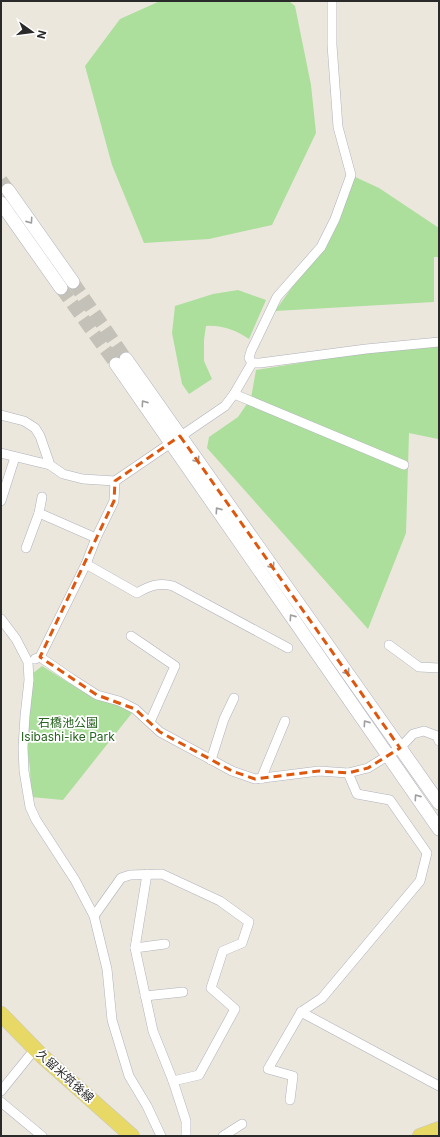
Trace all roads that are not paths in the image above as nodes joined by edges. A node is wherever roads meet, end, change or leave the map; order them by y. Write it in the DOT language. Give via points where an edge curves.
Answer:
graph roads {
  1 [pos="332,1"];
  2 [pos="8,190"];
  3 [pos="1,203"];
  4 [pos="439,342"];
  5 [pos="121,362"];
  6 [pos="252,363"];
  7 [pos="234,394"];
  8 [pos="1,415"];
  9 [pos="176,439"];
  10 [pos="1,453"];
  11 [pos="15,457"];
  12 [pos="50,465"];
  13 [pos="404,465"];
  14 [pos="114,481"];
  15 [pos="42,497"];
  16 [pos="1,501"];
  17 [pos="39,513"];
  18 [pos="96,538"];
  19 [pos="26,548"];
  20 [pos="86,564"];
  21 [pos="1,619"];
  22 [pos="131,636"];
  23 [pos="389,645"];
  24 [pos="288,648"];
  25 [pos="40,657"];
  26 [pos="28,662"];
  27 [pos="439,668"];
  28 [pos="234,698"];
  29 [pos="285,721"];
  30 [pos="150,722"];
  31 [pos="439,741"];
  32 [pos="400,748"];
  33 [pos="388,756"];
  34 [pos="211,760"];
  35 [pos="348,773"];
  36 [pos="261,779"];
  37 [pos="439,803"];
  38 [pos="439,829"];
  39 [pos="147,874"];
  40 [pos="94,916"];
  41 [pos="165,944"];
  42 [pos="135,948"];
  43 [pos="183,992"];
  44 [pos="145,996"];
  45 [pos="301,1012"];
  46 [pos="1,1014"];
  47 [pos="35,1049"];
  48 [pos="173,1081"];
  49 [pos="439,1086"];
  50 [pos="1,1091"];
  51 [pos="290,1100"];
  52 [pos="1,1102"];
  53 [pos="242,1124"];
  54 [pos="439,1129"];
  55 [pos="439,1133"];
  56 [pos="42,1136"];
  57 [pos="132,1136"];
  58 [pos="161,1136"];
  59 [pos="186,1136"];
  60 [pos="223,1136"];
  61 [pos="420,1136"];
  62 [pos="438,1136"];
  1 -- 6 [label="street" via="332,45 338,127 351,175 321,247 277,297 251,351 249,358"];
  2 -- 3 [label="street, one-way" via="67,285"];
  4 -- 6 [label="street" via="366,348"];
  5 -- 9 [label="street"];
  6 -- 7 [label="street"];
  7 -- 9 [label="street" via="225,406"];
  7 -- 13 [label="street"];
  8 -- 12 [label="street" via="24,421 35,428"];
  9 -- 14 [label="street"];
  9 -- 32 [label="street, one-way"];
  33 -- 9 [label="street, one-way"];
  10 -- 11 [label="street"];
  11 -- 12 [label="street"];
  11 -- 16 [label="street"];
  12 -- 14 [label="street" via="63,474 83,480"];
  14 -- 18 [label="street" via="114,501"];
  15 -- 17 [label="street"];
  17 -- 18 [label="street"];
  17 -- 19 [label="street"];
  18 -- 20 [label="street"];
  20 -- 24 [label="street" via="137,592 152,585 173,586"];
  20 -- 25 [label="street"];
  21 -- 26 [label="street" via="16,639"];
  22 -- 30 [label="street" via="175,666"];
  23 -- 27 [label="street" via="419,667"];
  25 -- 26 [label="street"];
  25 -- 30 [label="street" via="97,695 135,709"];
  26 -- 40 [label="street" via="23,747 30,807"];
  28 -- 34 [label="street" via="224,719"];
  29 -- 36 [label="street"];
  30 -- 34 [label="street" via="160,732"];
  31 -- 32 [label="street" via="437,736 424,731 412,734"];
  32 -- 33 [label="street"];
  32 -- 37 [label="street"];
  33 -- 35 [label="street" via="368,768"];
  38 -- 33 [label="street, one-way"];
  34 -- 36 [label="street" via="232,771"];
  35 -- 36 [label="street" via="319,771"];
  35 -- 45 [label="street" via="358,794 390,800 427,853 420,881 322,998"];
  39 -- 40 [label="street" via="121,878"];
  39 -- 42 [label="street"];
  39 -- 48 [label="street" via="162,874 214,898 249,922 242,943 223,951 211,988 235,1009 199,1075"];
  40 -- 58 [label="street" via="107,969 112,1020 129,1076"];
  41 -- 42 [label="street"];
  42 -- 44 [label="street"];
  43 -- 44 [label="street"];
  44 -- 48 [label="street" via="153,1031"];
  45 -- 49 [label="street"];
  45 -- 51 [label="street" via="268,1069 293,1076"];
  46 -- 47 [label="main road, 久留米筑後線"];
  47 -- 50 [label="street"];
  47 -- 57 [label="main road, 久留米筑後線"];
  48 -- 59 [label="street" via="186,1120"];
  52 -- 56 [label="street"];
  53 -- 60 [label="street"];
  54 -- 61 [label="main road"];
  55 -- 62 [label="street"];
}
